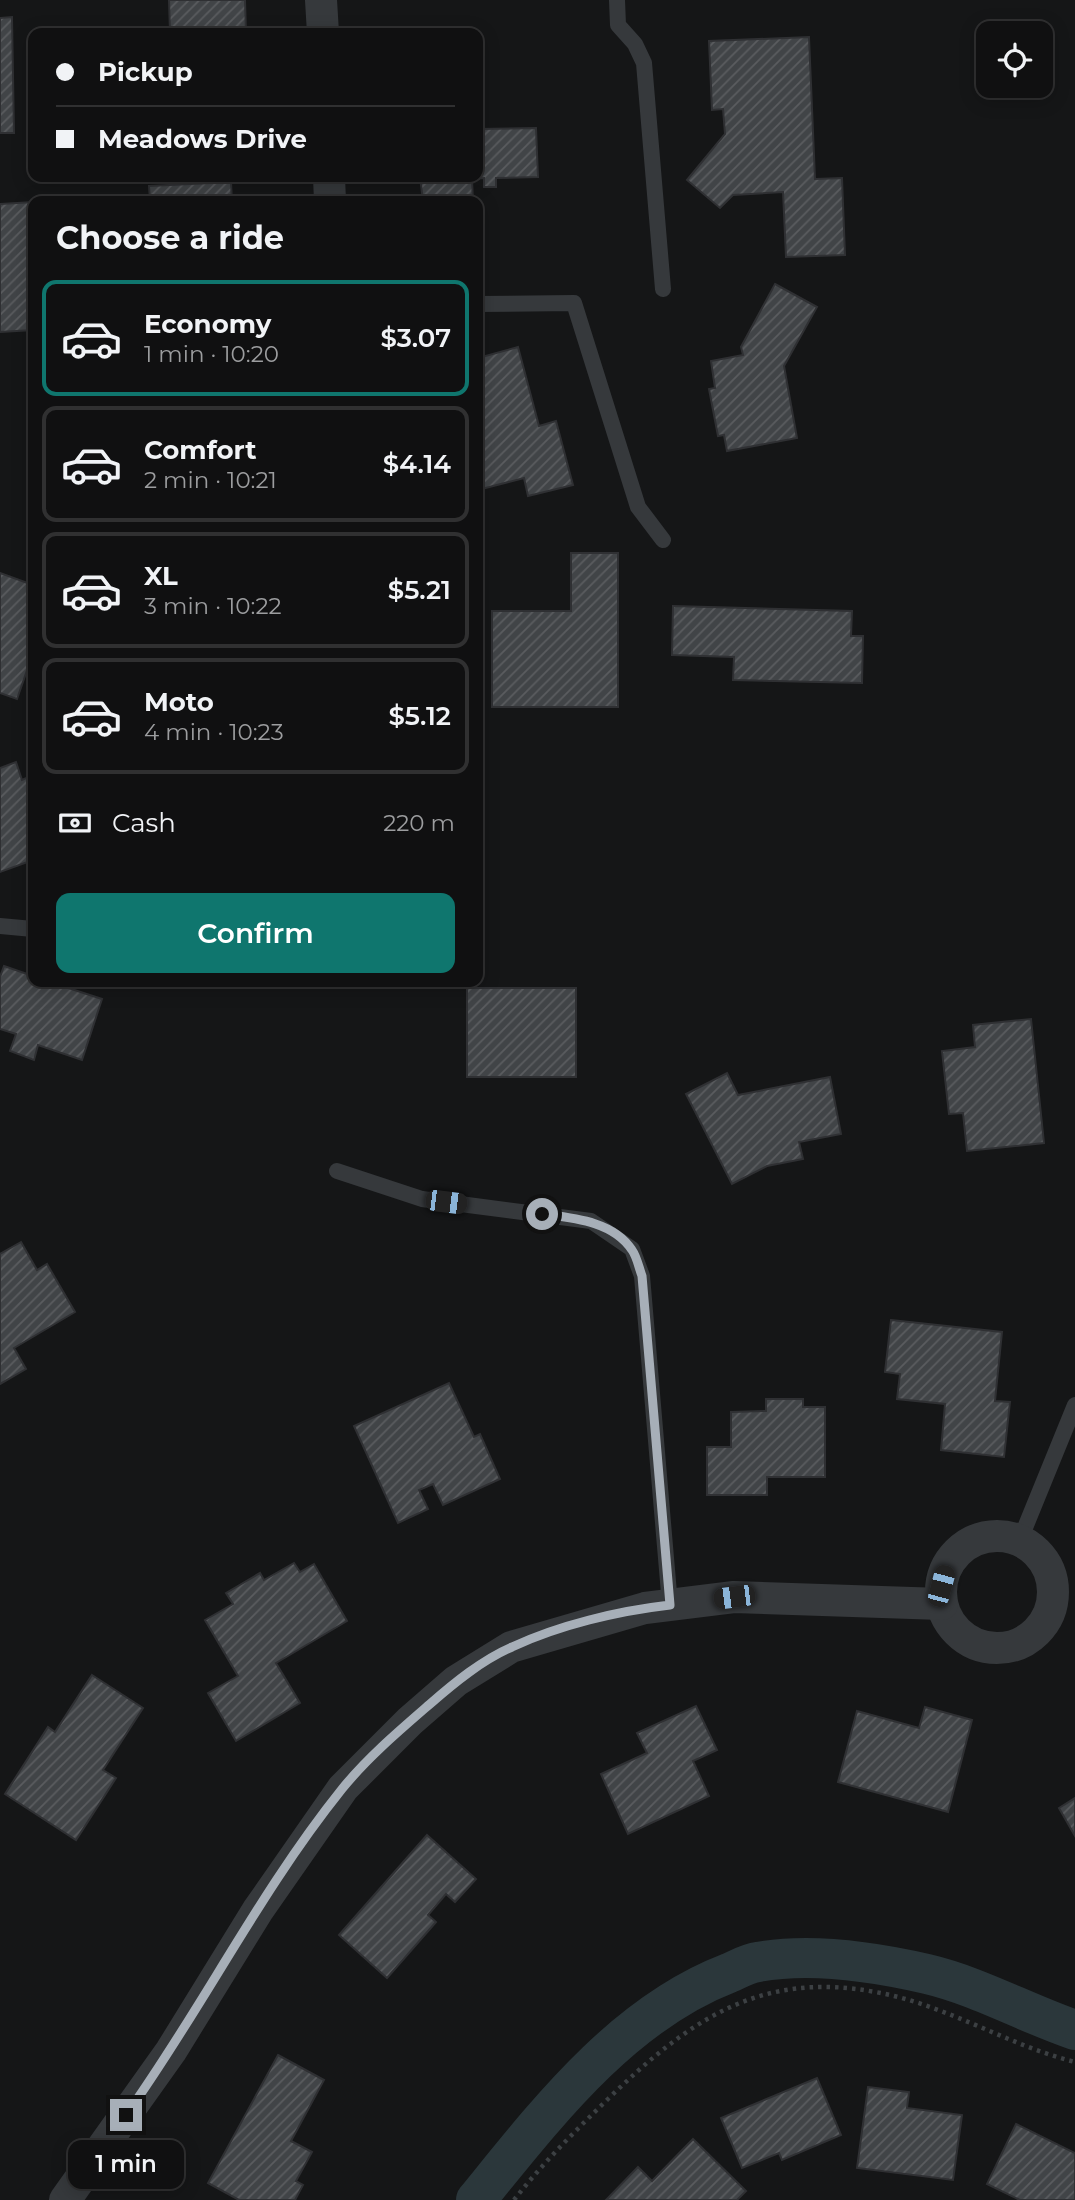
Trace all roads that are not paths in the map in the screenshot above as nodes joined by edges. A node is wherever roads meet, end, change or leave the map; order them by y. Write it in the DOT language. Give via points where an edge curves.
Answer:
graph roads {
  1 [pos="321,0"];
  2 [pos="617,0"];
  3 [pos="323,28"];
  4 [pos="663,289"];
  5 [pos="483,304"];
  6 [pos="663,540"];
  7 [pos="0,926"];
  8 [pos="28,929"];
  9 [pos="337,1171"];
  10 [pos="1075,1405"];
  11 [pos="1020,1540"];
  12 [pos="942,1604"];
  13 [pos="670,1605"];
  14 [pos="65,2200"];
  1 -- 3 [label="street"];
  2 -- 4 [label="lane" via="618,25 644,63"];
  5 -- 6 [label="lane" via="574,303 638,507"];
  7 -- 8 [label="lane"];
  9 -- 13 [label="lane" via="422,1199 591,1221 632,1249 642,1276"];
  10 -- 11 [label="lane"];
  11 -- 12 [label="street" via="985,1537 955,1554 941,1586"];
  11 -- 12 [label="street" via="1045,1564 1053,1597 1048,1615 1025,1641 991,1648 974,1643 960,1634"];
  12 -- 13 [label="street" via="734,1597"];
  13 -- 14 [label="street" via="607,1618 511,1647 456,1681 391,1740 343,1788 258,1910 171,2052"];
}
